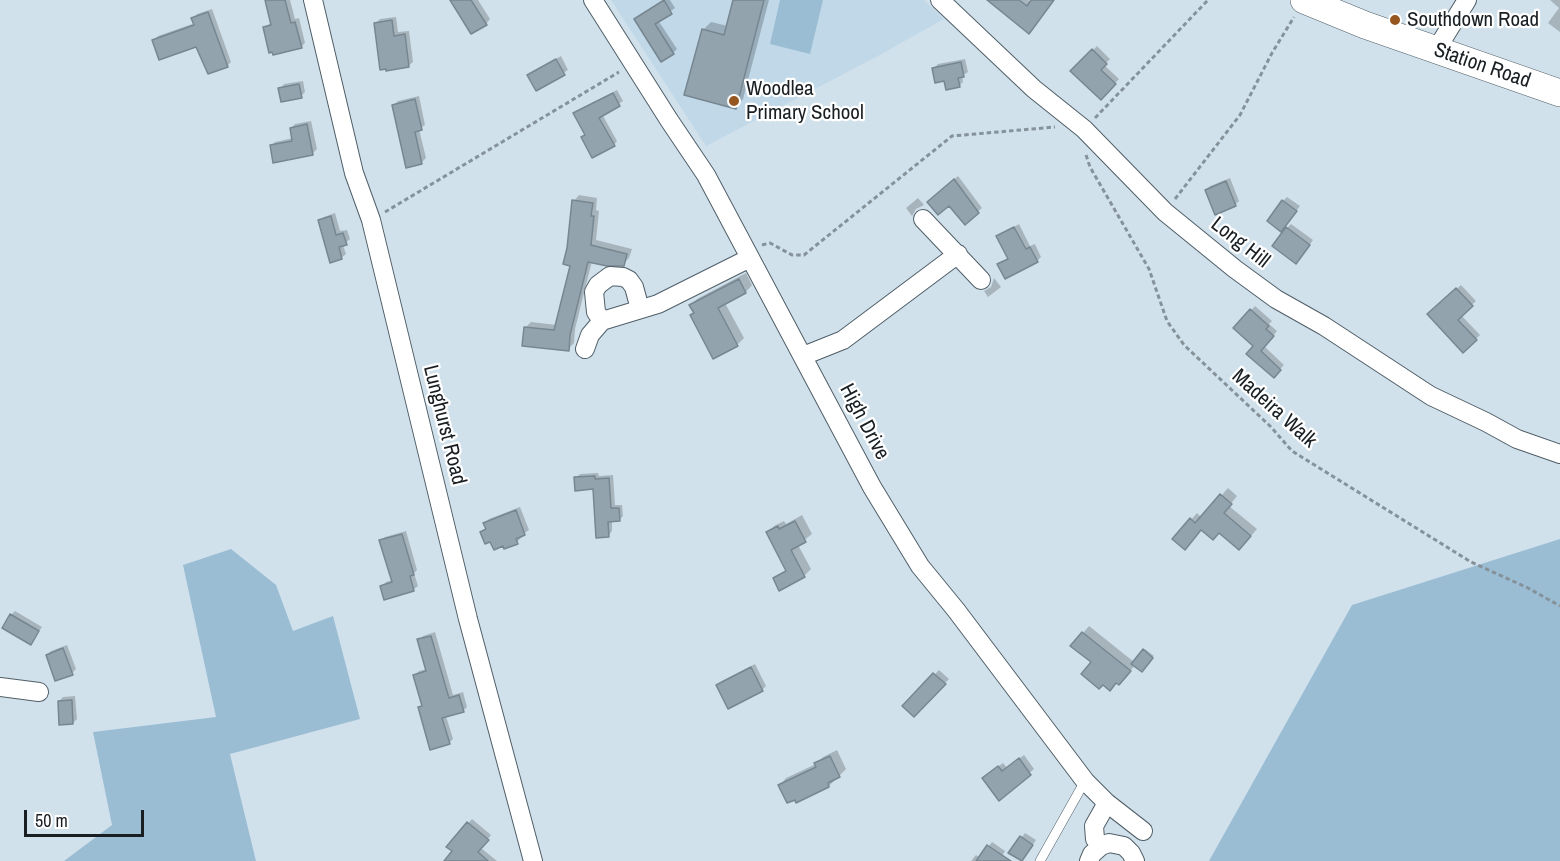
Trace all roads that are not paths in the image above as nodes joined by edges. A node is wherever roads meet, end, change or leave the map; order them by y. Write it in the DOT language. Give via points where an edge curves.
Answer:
graph roads {
  1 [pos="313,0"];
  2 [pos="593,0"];
  3 [pos="940,0"];
  4 [pos="1304,0"];
  5 [pos="1467,0"];
  6 [pos="1436,50"];
  7 [pos="1560,93"];
  8 [pos="923,219"];
  9 [pos="748,253"];
  10 [pos="958,254"];
  11 [pos="981,280"];
  12 [pos="640,309"];
  13 [pos="602,321"];
  14 [pos="585,349"];
  15 [pos="803,356"];
  16 [pos="1560,454"];
  17 [pos="0,687"];
  18 [pos="39,692"];
  19 [pos="1085,781"];
  20 [pos="1107,803"];
  21 [pos="1143,831"];
  22 [pos="1101,846"];
  23 [pos="533,861"];
  24 [pos="1040,861"];
  25 [pos="1089,861"];
  26 [pos="1134,861"];
  1 -- 23 [label="street, Lunghurst Road" via="465,608"];
  2 -- 9 [label="street, High Drive" via="706,175"];
  3 -- 16 [label="street, Long Hill" via="1034,89 1081,127 1165,212 1235,269 1431,396 1517,439"];
  4 -- 6 [label="street, Station Road"];
  5 -- 6 [label="street"];
  6 -- 7 [label="street, Station Road"];
  8 -- 10 [label="street"];
  9 -- 12 [label="street" via="658,304"];
  9 -- 15 [label="street, High Drive"];
  10 -- 11 [label="street"];
  10 -- 15 [label="street" via="843,340"];
  12 -- 13 [label="street"];
  12 -- 13 [label="street" via="629,280 610,276 594,291 596,312"];
  13 -- 14 [label="street"];
  15 -- 19 [label="street, High Drive" via="872,487 920,566"];
  17 -- 18 [label="street"];
  19 -- 20 [label="street, High Drive"];
  19 -- 24 [label="lane"];
  20 -- 21 [label="street, High Drive"];
  20 -- 22 [label="street" via="1094,826 1095,838"];
  22 -- 25 [label="street"];
  22 -- 26 [label="street" via="1124,846"];
}
